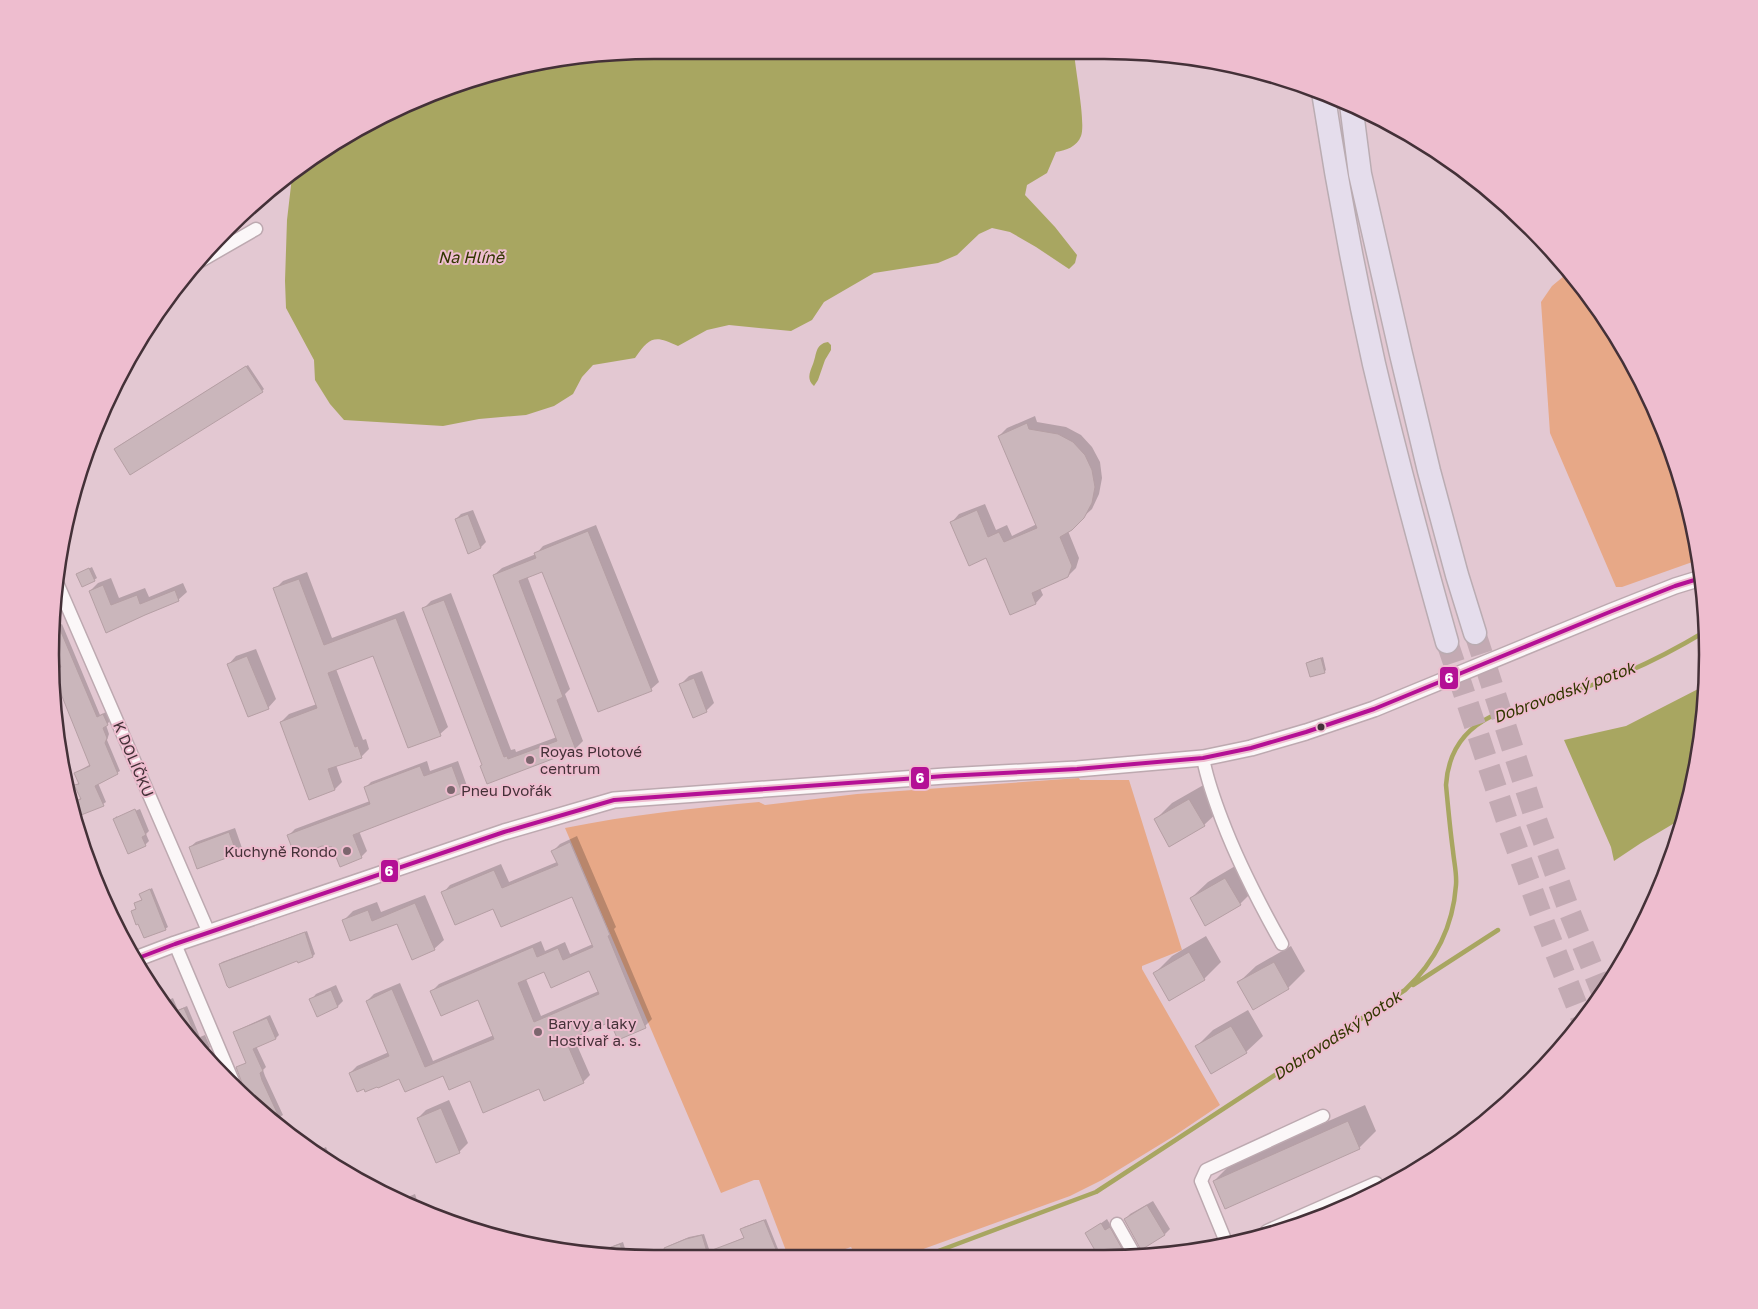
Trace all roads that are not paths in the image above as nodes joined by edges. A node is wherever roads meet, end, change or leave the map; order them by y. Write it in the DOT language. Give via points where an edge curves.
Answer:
graph roads {
  1 [pos="1325,101"];
  2 [pos="1352,113"];
  3 [pos="256,229"];
  4 [pos="216,252"];
  5 [pos="1694,580"];
  6 [pos="62,595"];
  7 [pos="1476,633"];
  8 [pos="1447,642"];
  9 [pos="1204,765"];
  10 [pos="209,933"];
  11 [pos="175,944"];
  12 [pos="1282,944"];
  13 [pos="142,957"];
  14 [pos="229,1071"];
  15 [pos="1323,1116"];
  16 [pos="1376,1183"];
  17 [pos="1370,1187"];
  18 [pos="1117,1224"];
  19 [pos="1224,1238"];
  20 [pos="1131,1249"];
  1 -- 8 [label="highway" via="1374,362 1401,476"];
  2 -- 7 [label="highway" via="1360,174 1400,354 1457,575"];
  3 -- 4 [label="street"];
  5 -- 9 [label="street" via="1340,721"];
  6 -- 10 [label="street, K DOLÍČKU"];
  9 -- 10 [label="street" via="945,776 614,800 504,832"];
  9 -- 12 [label="street" via="1238,861"];
  10 -- 11 [label="street"];
  11 -- 13 [label="street"];
  11 -- 14 [label="street"];
  15 -- 19 [label="street" via="1206,1170 1201,1181"];
  16 -- 17 [label="street"];
  18 -- 20 [label="street"];
}
